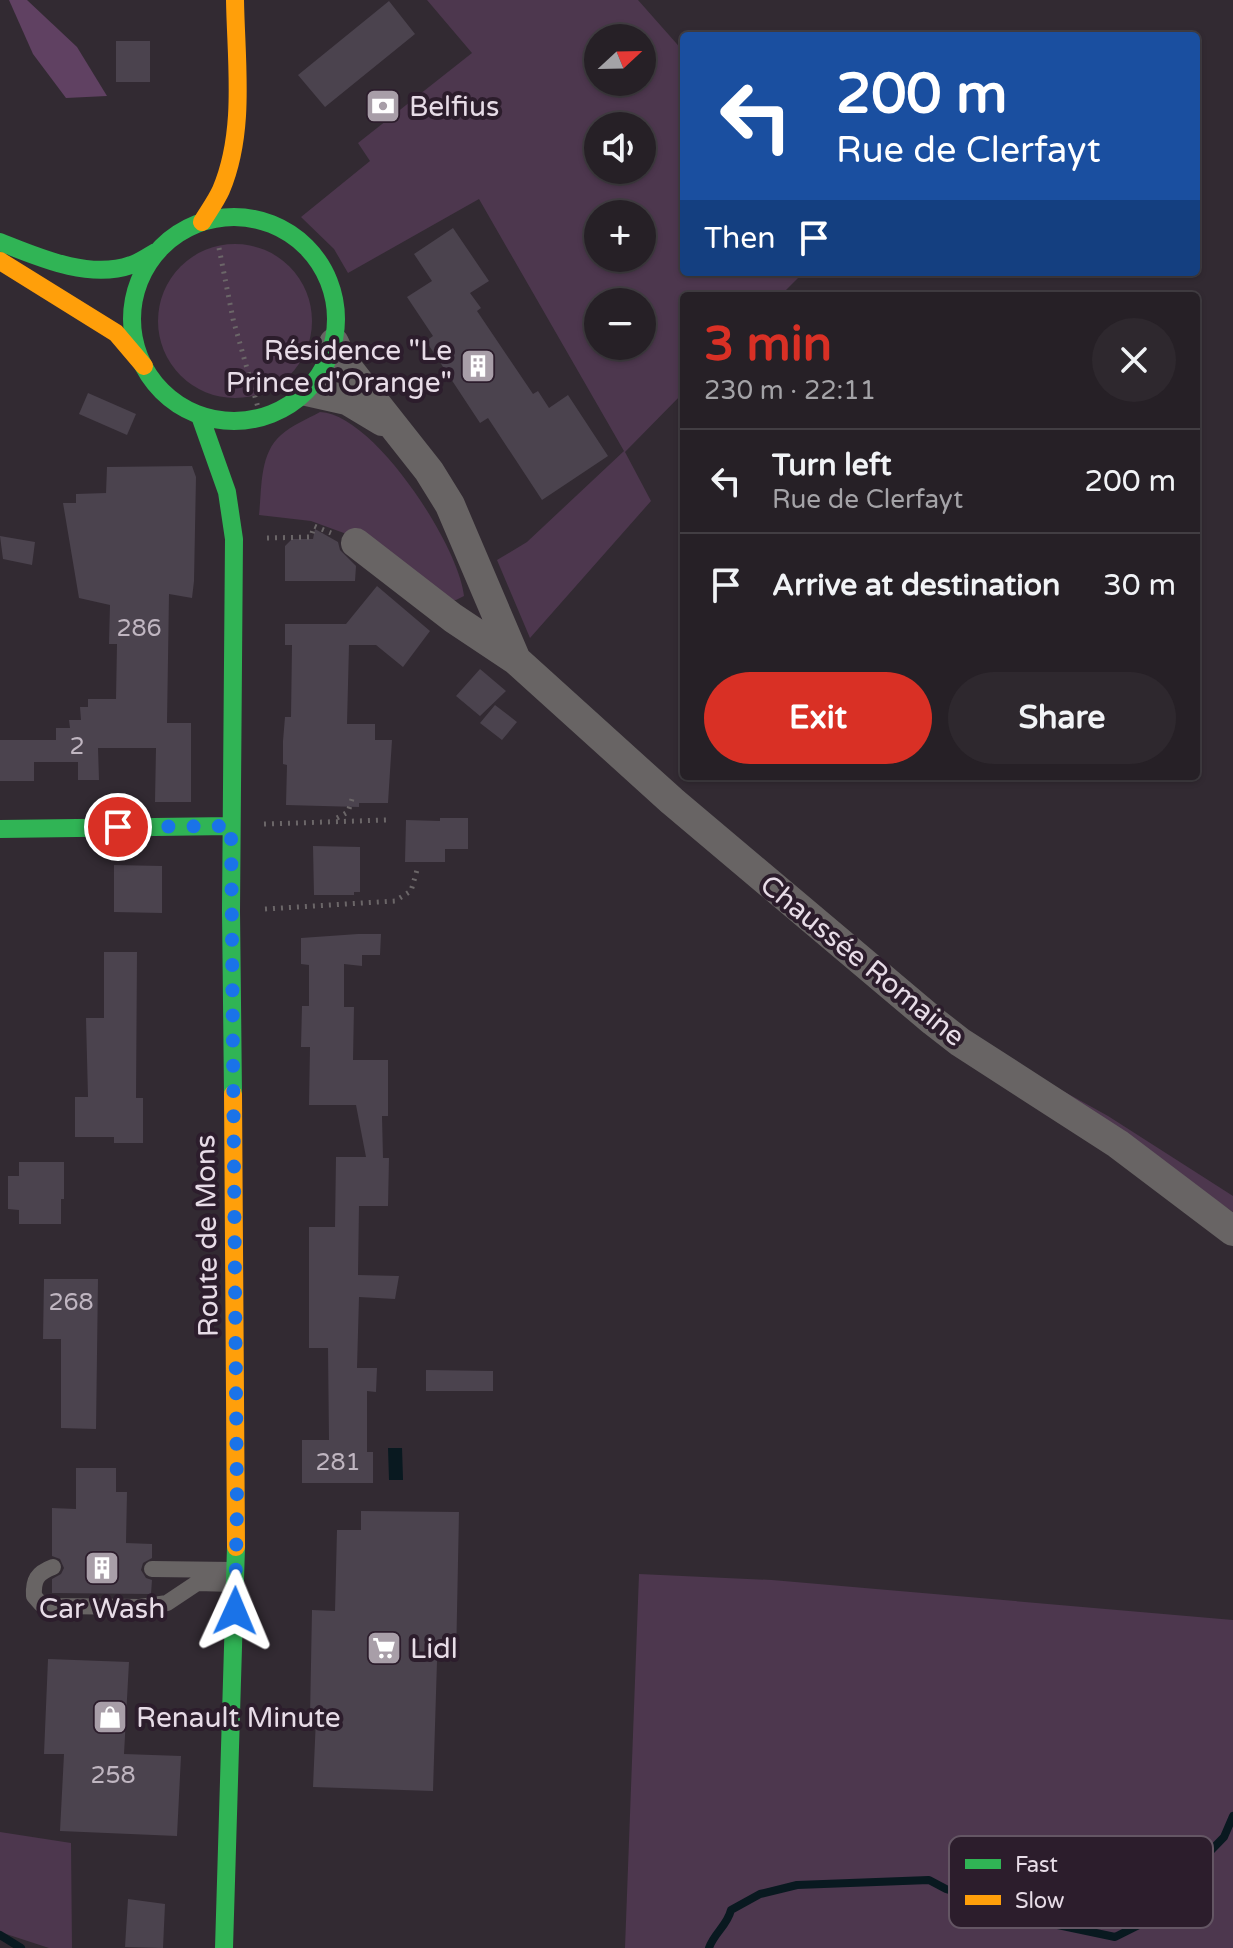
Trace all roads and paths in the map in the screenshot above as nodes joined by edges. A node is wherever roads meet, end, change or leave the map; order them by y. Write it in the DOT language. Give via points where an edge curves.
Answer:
graph roads {
  1 [pos="235,0"];
  2 [pos="235,100"];
  3 [pos="248,169"];
  4 [pos="260,202"];
  5 [pos="207,221"];
  6 [pos="272,224"];
  7 [pos="0,242"];
  8 [pos="159,250"];
  9 [pos="0,261"];
  10 [pos="334,343"];
  11 [pos="144,366"];
  12 [pos="307,391"];
  13 [pos="200,416"];
  14 [pos="259,426"];
  15 [pos="394,427"];
  16 [pos="242,483"];
  17 [pos="233,531"];
  18 [pos="356,543"];
  19 [pos="516,660"];
  20 [pos="352,799"];
  21 [pos="387,820"];
  22 [pos="330,821"];
  23 [pos="231,826"];
  24 [pos="0,829"];
  25 [pos="417,870"];
  26 [pos="231,911"];
  27 [pos="1233,1231"];
  28 [pos="53,1567"];
  29 [pos="152,1569"];
  30 [pos="236,1577"];
  31 [pos="224,1948"];
  1 -- 2 [label="main road"];
  2 -- 3 [label="main road"];
  2 -- 5 [label="main road" via="231,157"];
  4 -- 6 [label="main road"];
  5 -- 6 [label="main road" via="243,217"];
  5 -- 8 [label="main road" via="171,238"];
  5 -- 14 [label="path"];
  6 -- 10 [label="main road" via="307,247 330,282 337,323"];
  7 -- 8 [label="main road" via="94,269 128,267"];
  8 -- 11 [label="main road" via="142,276 133,306 134,337"];
  9 -- 11 [label="main road" via="116,333"];
  10 -- 12 [label="main road" via="324,369"];
  10 -- 15 [label="street, Chaussée Romaine"];
  11 -- 13 [label="main road" via="168,396"];
  12 -- 14 [label="main road"];
  12 -- 15 [label="street, Chaussée Romaine" via="347,400"];
  13 -- 14 [label="main road"];
  13 -- 17 [label="main road, Route de Mons" via="220,463"];
  15 -- 19 [label="street, Chaussée Romaine" via="450,505"];
  16 -- 17 [label="main road, Route de Mons"];
  17 -- 18 [label="path" via="311,537 314,526"];
  17 -- 23 [label="main road, Route de Mons"];
  18 -- 19 [label="street, Chaussée Romaine"];
  19 -- 27 [label="street, Chaussée Romaine" via="672,801 933,1021 1118,1144"];
  20 -- 22 [label="path" via="348,812"];
  21 -- 22 [label="path"];
  22 -- 23 [label="path"];
  23 -- 24 [label="main road"];
  23 -- 26 [label="main road, Route de Mons"];
  25 -- 26 [label="path" via="411,891 395,901"];
  26 -- 30 [label="main road, Route de Mons"];
  28 -- 30 [label="lane" via="41,1571 33,1583 34,1596 53,1606 167,1603 197,1583"];
  29 -- 30 [label="lane"];
  30 -- 31 [label="main road, Route de Mons"];
}
